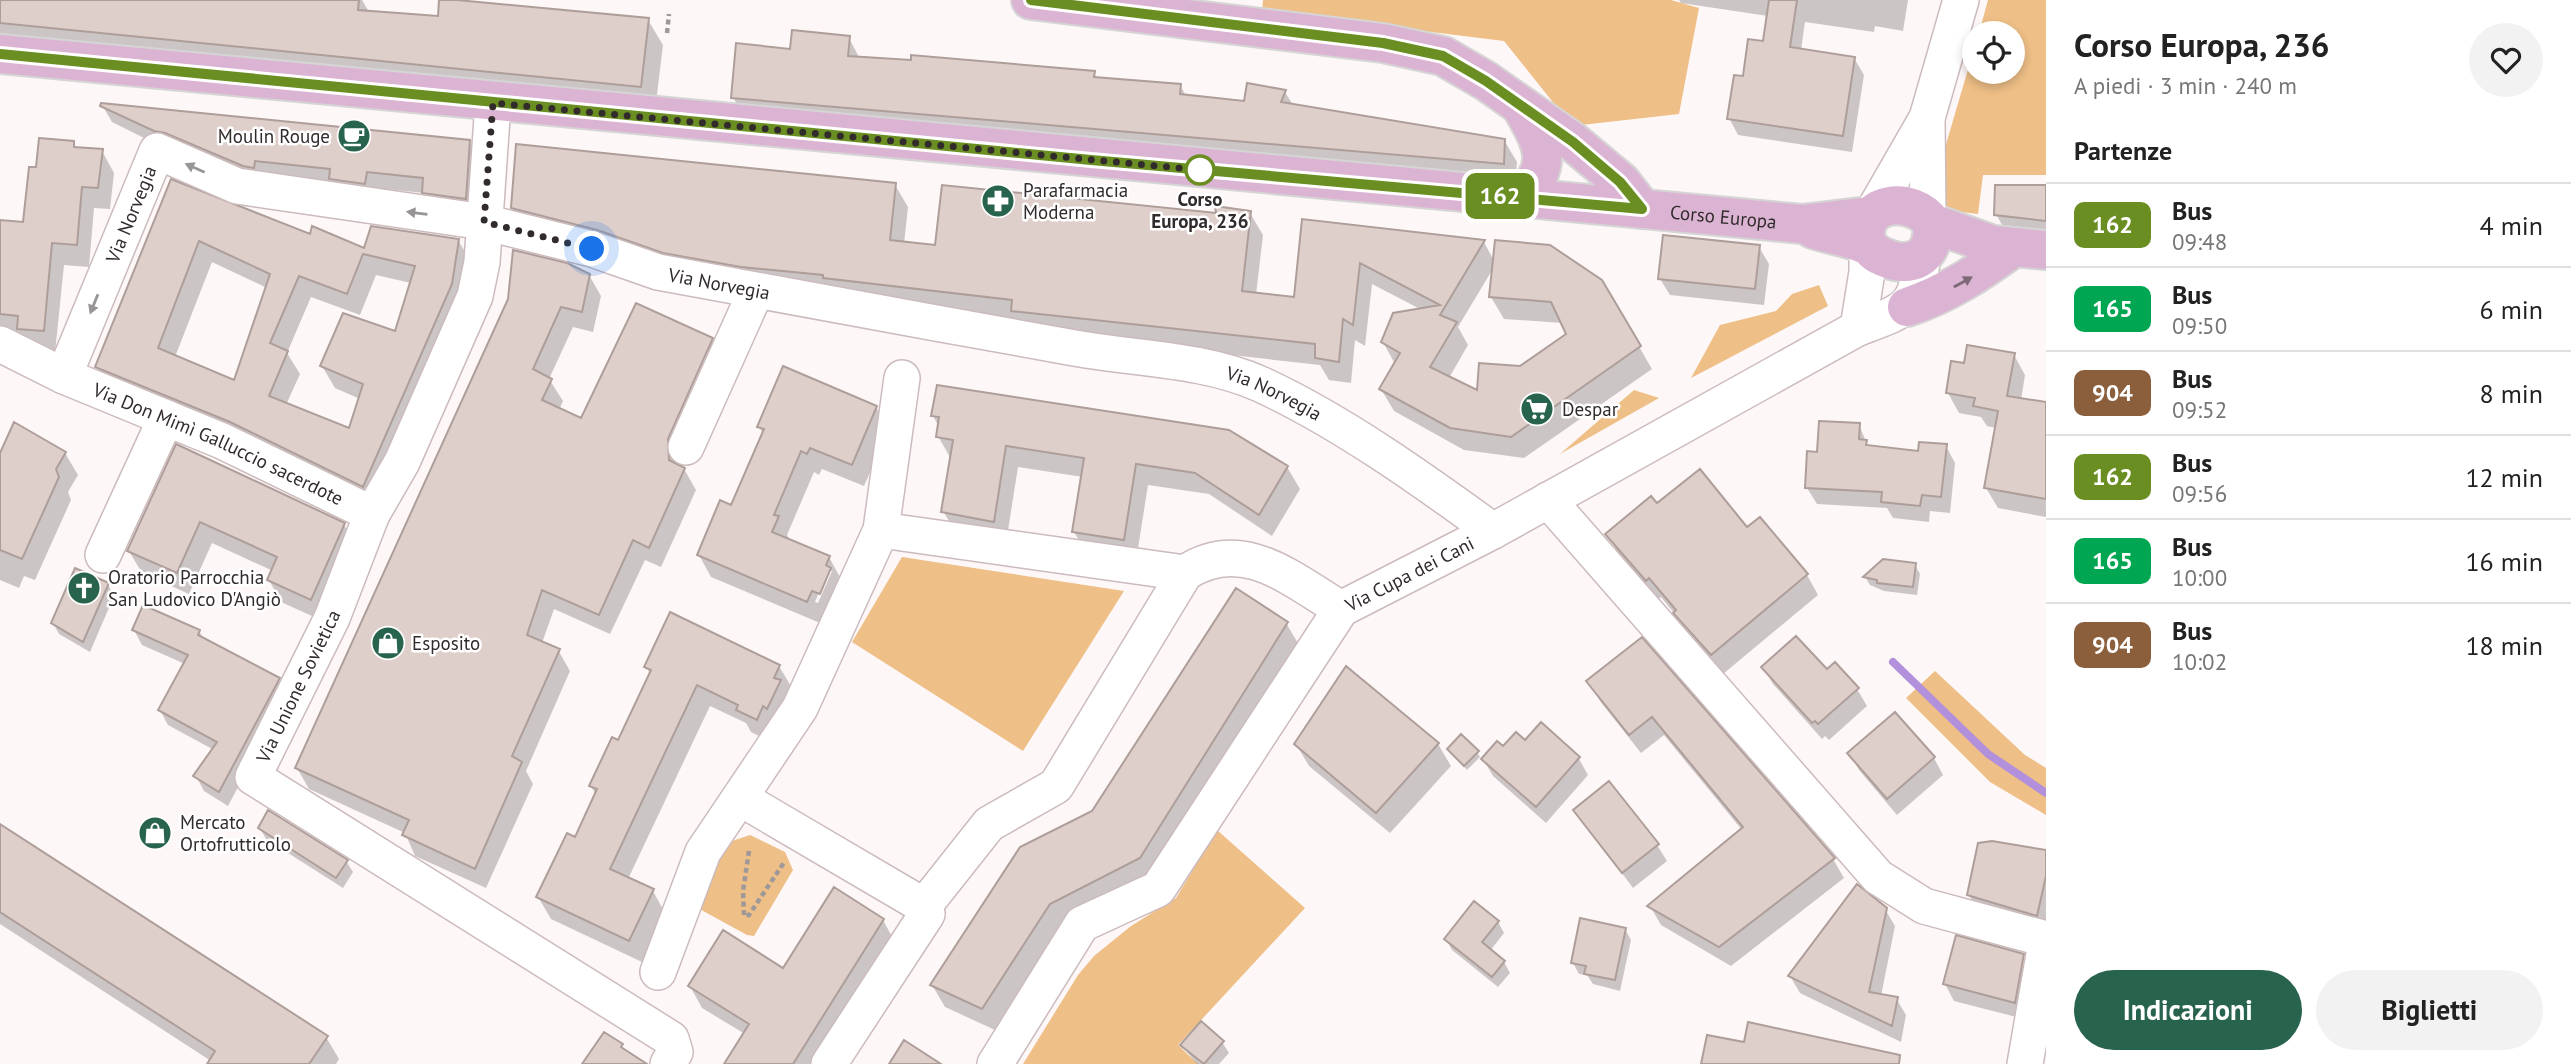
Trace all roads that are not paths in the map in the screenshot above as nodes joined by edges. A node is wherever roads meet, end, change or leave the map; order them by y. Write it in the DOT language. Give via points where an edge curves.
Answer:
graph roads {
  1 [pos="1031,0"];
  2 [pos="1961,0"];
  3 [pos="0,54"];
  4 [pos="493,103"];
  5 [pos="1521,106"];
  6 [pos="1927,118"];
  7 [pos="1520,198"];
  8 [pos="1642,209"];
  9 [pos="484,222"];
  10 [pos="1870,224"];
  11 [pos="1928,238"];
  12 [pos="2018,247"];
  13 [pos="756,291"];
  14 [pos="1907,307"];
  15 [pos="1858,328"];
  16 [pos="0,344"];
  17 [pos="64,376"];
  18 [pos="902,378"];
  19 [pos="166,418"];
  20 [pos="686,447"];
  21 [pos="1548,500"];
  22 [pos="372,514"];
  23 [pos="881,530"];
  24 [pos="1493,531"];
  25 [pos="103,555"];
  26 [pos="1185,573"];
  27 [pos="1341,609"];
  28 [pos="740,798"];
  29 [pos="924,906"];
  30 [pos="2046,941"];
  31 [pos="658,972"];
  32 [pos="668,1064"];
  33 [pos="830,1064"];
  34 [pos="995,1064"];
  35 [pos="2025,1064"];
  1 -- 5 [label="main road" via="1383,43 1443,56"];
  2 -- 6 [label="street"];
  3 -- 4 [label="main road, Corso Europa"];
  4 -- 7 [label="main road, Corso Europa"];
  4 -- 9 [label="street, Via Unione Sovietica"];
  5 -- 7 [label="main road" via="1539,138 1543,163 1536,183"];
  5 -- 8 [label="main road" via="1597,161"];
  6 -- 10 [label="street"];
  6 -- 11 [label="street"];
  7 -- 8 [label="main road, Corso Europa"];
  8 -- 10 [label="main road, Corso Europa" via="1802,224"];
  9 -- 13 [label="street, Via Norvegia" via="592,249 657,272"];
  9 -- 17 [label="street, Via Norvegia, one-way" via="237,186 157,151"];
  9 -- 22 [label="street, Via Unione Sovietica" via="475,296 402,462"];
  10 -- 11 [label="main road" via="1902,207 1919,210"];
  10 -- 11 [label="main road" via="1878,255 1894,260 1912,261"];
  10 -- 15 [label="street"];
  11 -- 12 [label="main road"];
  11 -- 14 [label="street" via="1917,290"];
  14 -- 12 [label="main road, one-way" via="1972,278"];
  13 -- 20 [label="street"];
  13 -- 24 [label="street, Via Norvegia" via="1216,370 1259,383 1446,496"];
  14 -- 15 [label="street, Via Cupa dei Cani"];
  15 -- 21 [label="street, Via Cupa dei Cani"];
  16 -- 17 [label="street, Via Don Mimì Galluccio sacerdote"];
  17 -- 19 [label="street, Via Don Mimì Galluccio sacerdote"];
  18 -- 23 [label="street"];
  19 -- 22 [label="street, Via Don Mimì Galluccio sacerdote"];
  19 -- 25 [label="street"];
  21 -- 24 [label="street, Via Cupa dei Cani"];
  21 -- 30 [label="street" via="1878,877 1924,906"];
  22 -- 32 [label="street, Via Unione Sovietica" via="332,618 253,777 671,1039 675,1052"];
  23 -- 26 [label="street"];
  23 -- 28 [label="street" via="800,708"];
  24 -- 27 [label="street, Via Cupa dei Cani"];
  26 -- 27 [label="street" via="1204,561 1233,557 1264,563"];
  26 -- 29 [label="street" via="1056,786 989,824"];
  27 -- 34 [label="street, Via Cupa dei Cani" via="1158,889 1082,924"];
  28 -- 29 [label="street"];
  28 -- 31 [label="street" via="703,852"];
  29 -- 33 [label="street" via="928,914"];
  30 -- 35 [label="street"];
}
